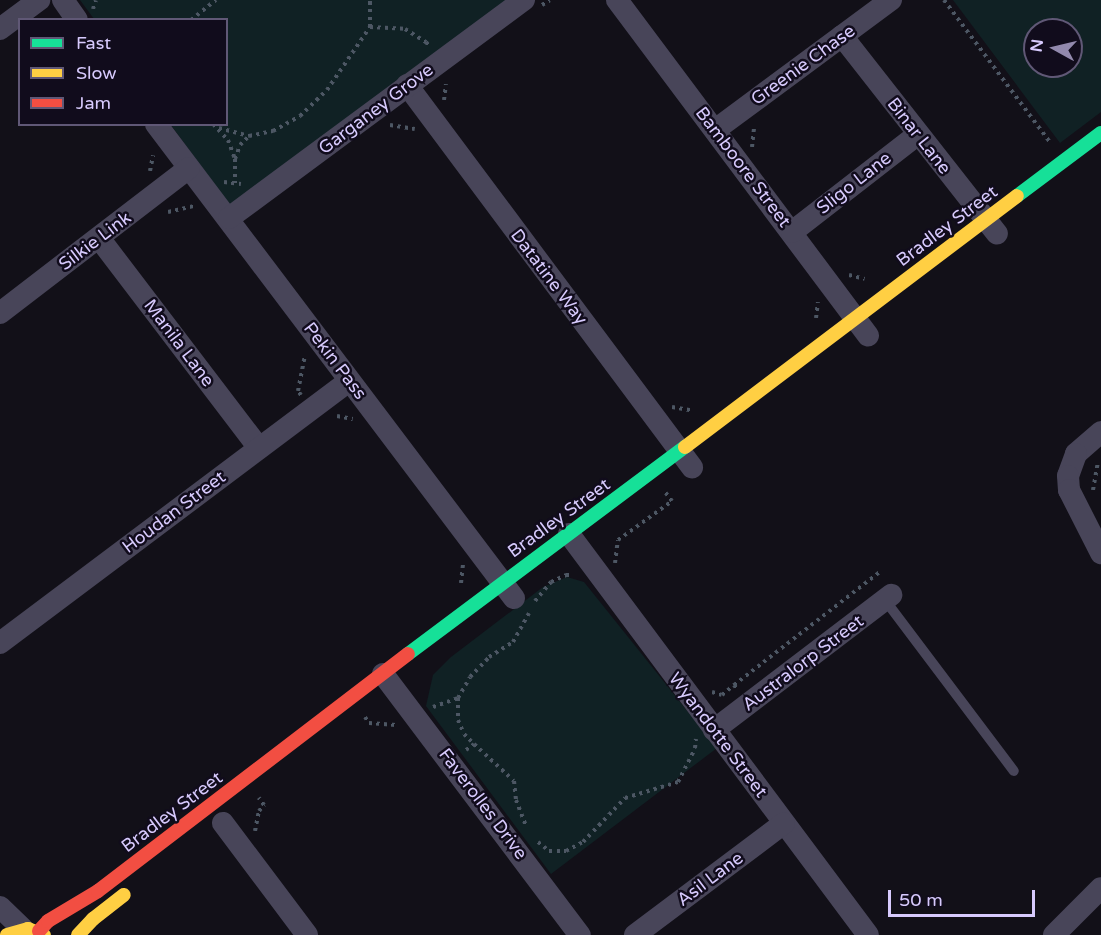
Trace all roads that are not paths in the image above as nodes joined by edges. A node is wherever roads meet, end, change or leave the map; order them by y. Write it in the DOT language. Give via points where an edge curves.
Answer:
graph roads {
  1 [pos="39,0"];
  2 [pos="63,0"];
  3 [pos="524,0"];
  4 [pos="617,0"];
  5 [pos="891,0"];
  6 [pos="76,18"];
  7 [pos="1,27"];
  8 [pos="842,36"];
  9 [pos="407,85"];
  10 [pos="158,126"];
  11 [pos="715,130"];
  12 [pos="1101,133"];
  13 [pos="917,135"];
  14 [pos="189,168"];
  15 [pos="229,218"];
  16 [pos="994,230"];
  17 [pos="792,232"];
  18 [pos="99,238"];
  19 [pos="0,313"];
  20 [pos="865,330"];
  21 [pos="349,381"];
  22 [pos="1101,432"];
  23 [pos="259,448"];
  24 [pos="687,465"];
  25 [pos="579,547"];
  26 [pos="1101,553"];
  27 [pos="511,594"];
  28 [pos="888,597"];
  29 [pos="0,644"];
  30 [pos="393,686"];
  31 [pos="705,730"];
  32 [pos="1014,771"];
  33 [pos="223,822"];
  34 [pos="784,823"];
  35 [pos="140,883"];
  36 [pos="1101,888"];
  37 [pos="0,907"];
  38 [pos="28,932"];
  39 [pos="78,935"];
  40 [pos="307,935"];
  41 [pos="580,935"];
  42 [pos="635,935"];
  43 [pos="868,935"];
  44 [pos="1054,935"];
  1 -- 7 [label="street"];
  2 -- 6 [label="street"];
  3 -- 9 [label="street, Garganey Grove"];
  4 -- 11 [label="street, Bamboore Street"];
  5 -- 8 [label="street, Greenie Chase"];
  8 -- 11 [label="street, Greenie Chase"];
  8 -- 13 [label="street, Binar Lane"];
  9 -- 15 [label="street, Garganey Grove"];
  9 -- 24 [label="street, Datatine Way"];
  10 -- 14 [label="street, Pekin Pass"];
  11 -- 17 [label="street, Bamboore Street"];
  12 -- 16 [label="street, Bradley Street"];
  13 -- 16 [label="street, Binar Lane"];
  13 -- 17 [label="street, Sligo Lane"];
  14 -- 15 [label="street, Pekin Pass"];
  14 -- 18 [label="street, Silkie Link"];
  15 -- 21 [label="street, Pekin Pass"];
  16 -- 20 [label="street, Bradley Street"];
  17 -- 20 [label="street, Bamboore Street"];
  18 -- 19 [label="street, Silkie Link"];
  18 -- 23 [label="street, Manila Lane"];
  20 -- 24 [label="street, Bradley Street" via="784,375"];
  21 -- 23 [label="street, Houdan Street"];
  21 -- 27 [label="street, Pekin Pass"];
  22 -- 26 [label="street" via="1076,454 1068,476 1069,490"];
  23 -- 29 [label="street, Houdan Street"];
  24 -- 25 [label="street, Bradley Street"];
  25 -- 27 [label="street, Bradley Street"];
  25 -- 31 [label="street, Wyandotte Street"];
  27 -- 30 [label="street, Bradley Street"];
  28 -- 31 [label="street, Australorp Street"];
  28 -- 32 [label="lane"];
  30 -- 38 [label="street, Bradley Street" via="245,779 98,891"];
  30 -- 41 [label="street, Faverolles Drive"];
  31 -- 34 [label="street, Wyandotte Street"];
  33 -- 40 [label="street"];
  34 -- 42 [label="street, Asil Lane"];
  34 -- 43 [label="street, Wyandotte Street"];
  35 -- 39 [label="street"];
  36 -- 44 [label="street"];
  37 -- 38 [label="street"];
}
